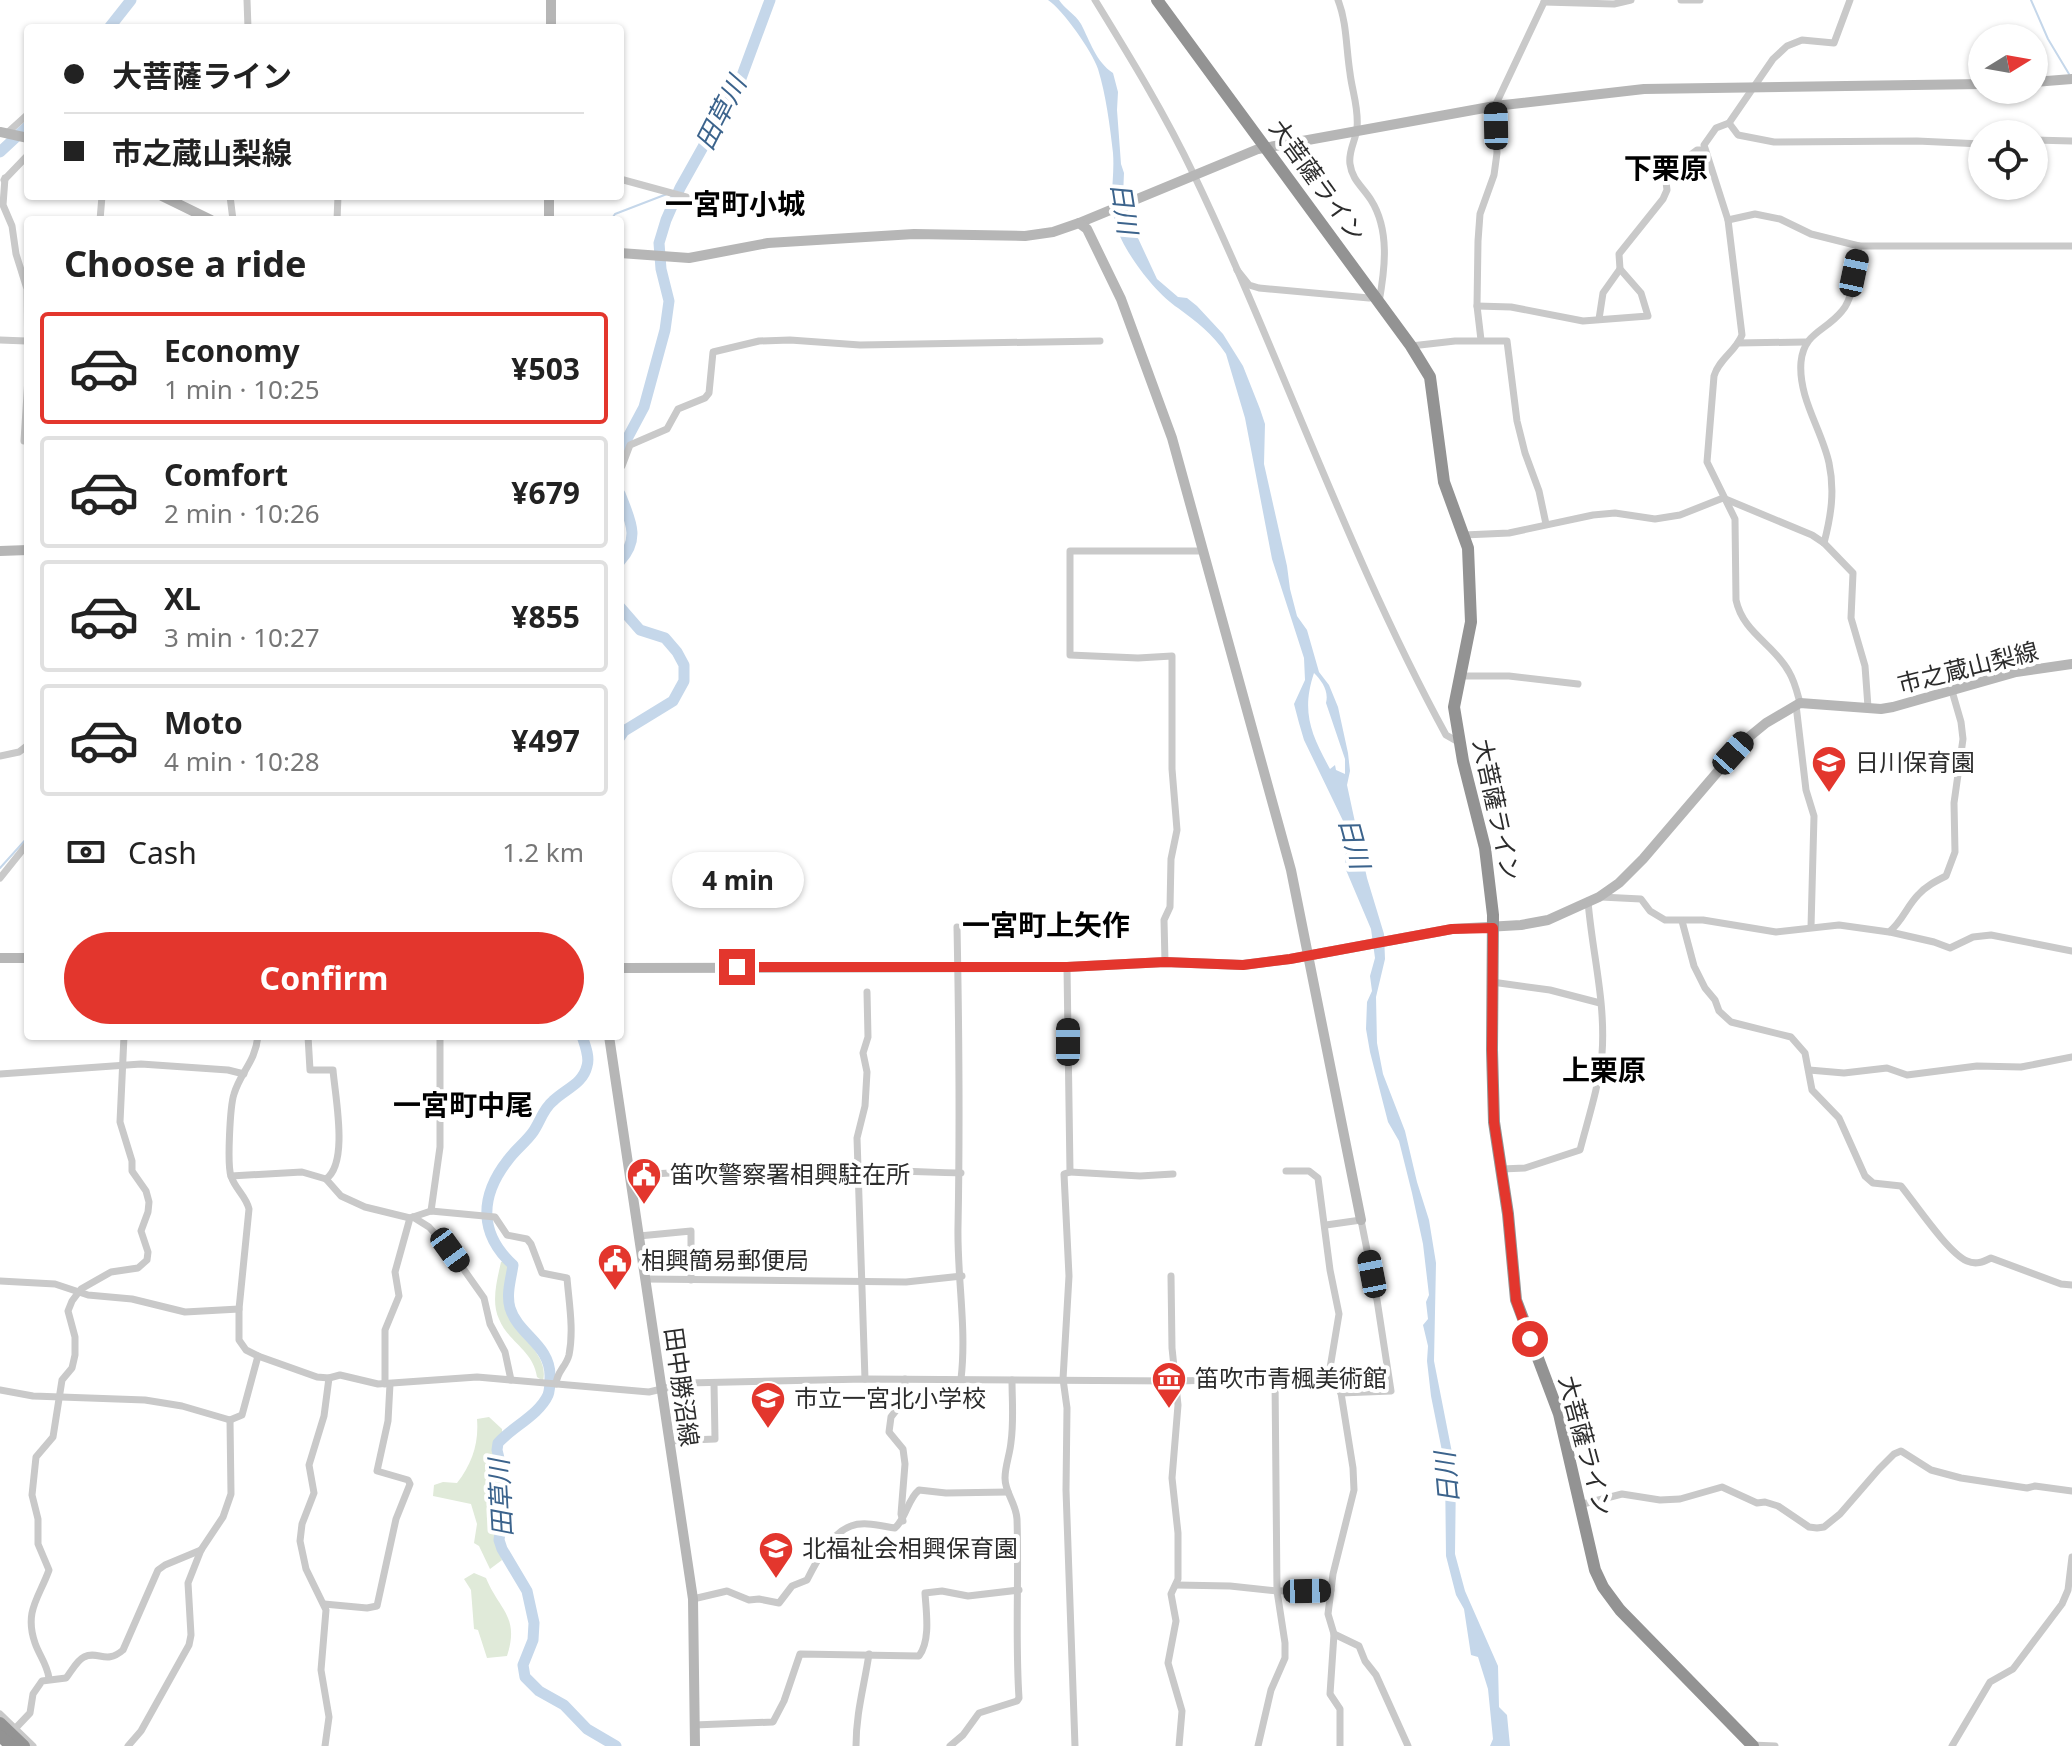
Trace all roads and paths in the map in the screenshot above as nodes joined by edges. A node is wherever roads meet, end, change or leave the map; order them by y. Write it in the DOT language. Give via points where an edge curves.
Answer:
graph roads {
  1 [pos="247,0"];
  2 [pos="551,0"];
  3 [pos="1095,0"];
  4 [pos="1157,0"];
  5 [pos="1338,0"];
  6 [pos="1631,0"];
  7 [pos="1681,0"];
  8 [pos="1700,0"];
  9 [pos="1850,0"];
  10 [pos="1544,1"];
  11 [pos="248,24"];
  12 [pos="551,24"];
  13 [pos="2069,80"];
  14 [pos="2048,81"];
  15 [pos="1968,84"];
  16 [pos="1752,88"];
  17 [pos="1495,106"];
  18 [pos="24,117"];
  19 [pos="1729,123"];
  20 [pos="1357,129"];
  21 [pos="4,132"];
  22 [pos="24,137"];
  23 [pos="2048,140"];
  24 [pos="2072,141"];
  25 [pos="1968,143"];
  26 [pos="1265,148"];
  27 [pos="1704,150"];
  28 [pos="24,159"];
  29 [pos="1195,175"];
  30 [pos="624,180"];
  31 [pos="3,181"];
  32 [pos="686,197"];
  33 [pos="170,200"];
  34 [pos="203,216"];
  35 [pos="1728,220"];
  36 [pos="1079,223"];
  37 [pos="1859,246"];
  38 [pos="2072,246"];
  39 [pos="624,253"];
  40 [pos="1235,269"];
  41 [pos="1620,269"];
  42 [pos="24,279"];
  43 [pos="1377,299"];
  44 [pos="1477,306"];
  45 [pos="1599,319"];
  46 [pos="0,340"];
  47 [pos="1481,340"];
  48 [pos="24,341"];
  49 [pos="1100,341"];
  50 [pos="1805,342"];
  51 [pos="1738,343"];
  52 [pos="1411,346"];
  53 [pos="624,461"];
  54 [pos="1723,498"];
  55 [pos="1546,524"];
  56 [pos="1464,535"];
  57 [pos="1824,543"];
  58 [pos="24,550"];
  59 [pos="0,551"];
  60 [pos="1203,551"];
  61 [pos="2072,664"];
  62 [pos="1459,676"];
  63 [pos="1578,684"];
  64 [pos="1952,691"];
  65 [pos="1798,704"];
  66 [pos="1868,707"];
  67 [pos="1460,743"];
  68 [pos="24,748"];
  69 [pos="0,756"];
  70 [pos="24,848"];
  71 [pos="0,878"];
  72 [pos="1599,897"];
  73 [pos="1588,901"];
  74 [pos="1682,921"];
  75 [pos="957,927"];
  76 [pos="1811,927"];
  77 [pos="1493,928"];
  78 [pos="1889,932"];
  79 [pos="2072,951"];
  80 [pos="1309,955"];
  81 [pos="0,958"];
  82 [pos="24,958"];
  83 [pos="1165,962"];
  84 [pos="958,966"];
  85 [pos="1067,967"];
  86 [pos="624,968"];
  87 [pos="1492,982"];
  88 [pos="867,992"];
  89 [pos="1600,1003"];
  90 [pos="124,1040"];
  91 [pos="257,1040"];
  92 [pos="308,1040"];
  93 [pos="440,1040"];
  94 [pos="610,1040"];
  95 [pos="2072,1057"];
  96 [pos="121,1064"];
  97 [pos="1809,1070"];
  98 [pos="0,1074"];
  99 [pos="244,1074"];
  100 [pos="1502,1169"];
  101 [pos="1286,1171"];
  102 [pos="858,1172"];
  103 [pos="1070,1172"];
  104 [pos="961,1173"];
  105 [pos="1173,1174"];
  106 [pos="231,1176"];
  107 [pos="630,1176"];
  108 [pos="326,1179"];
  109 [pos="431,1211"];
  110 [pos="411,1218"];
  111 [pos="1361,1220"];
  112 [pos="1326,1225"];
  113 [pos="639,1236"];
  114 [pos="962,1276"];
  115 [pos="1171,1276"];
  116 [pos="645,1279"];
  117 [pos="691,1280"];
  118 [pos="860,1280"];
  119 [pos="0,1281"];
  120 [pos="2072,1285"];
  121 [pos="78,1293"];
  122 [pos="239,1309"];
  123 [pos="258,1356"];
  124 [pos="329,1378"];
  125 [pos="1275,1378"];
  126 [pos="865,1379"];
  127 [pos="905,1379"];
  128 [pos="961,1379"];
  129 [pos="1063,1379"];
  130 [pos="511,1380"];
  131 [pos="1012,1380"];
  132 [pos="1328,1380"];
  133 [pos="1176,1381"];
  134 [pos="714,1383"];
  135 [pos="388,1384"];
  136 [pos="555,1384"];
  137 [pos="662,1389"];
  138 [pos="0,1390"];
  139 [pos="1341,1393"];
  140 [pos="59,1397"];
  141 [pos="230,1420"];
  142 [pos="669,1441"];
  143 [pos="2072,1491"];
  144 [pos="1008,1492"];
  145 [pos="1579,1505"];
  146 [pos="903,1521"];
  147 [pos="201,1550"];
  148 [pos="2072,1557"];
  149 [pos="1176,1585"];
  150 [pos="1019,1590"];
  151 [pos="1331,1590"];
  152 [pos="1277,1591"];
  153 [pos="693,1599"];
  154 [pos="324,1604"];
  155 [pos="2062,1604"];
  156 [pos="2072,1609"];
  157 [pos="1334,1634"];
  158 [pos="869,1654"];
  159 [pos="49,1678"];
  160 [pos="0,1714"];
  161 [pos="0,1723"];
  162 [pos="694,1725"];
  163 [pos="9,1736"];
  164 [pos="1752,1745"];
  165 [pos="24,1746"];
  166 [pos="33,1746"];
  167 [pos="128,1746"];
  168 [pos="325,1746"];
  169 [pos="695,1746"];
  170 [pos="856,1746"];
  171 [pos="950,1746"];
  172 [pos="1075,1746"];
  173 [pos="1179,1746"];
  174 [pos="1258,1746"];
  175 [pos="1340,1746"];
  176 [pos="1408,1746"];
  177 [pos="1775,1746"];
  178 [pos="1952,1746"];
  1 -- 11 [label="street"];
  2 -- 12 [label="street"];
  3 -- 29 [label="street" via="1155,96"];
  4 -- 26 [label="highway, 大菩薩ライン"];
  5 -- 20 [label="street"];
  6 -- 10 [label="street"];
  7 -- 8 [label="street"];
  9 -- 16 [label="street" via="1834,43 1802,40 1787,46"];
  10 -- 17 [label="street"];
  13 -- 14 [label="street"];
  15 -- 16 [label="street"];
  16 -- 17 [label="street" via="1644,89"];
  16 -- 19 [label="street"];
  17 -- 20 [label="street"];
  17 -- 44 [label="street" via="1497,153 1480,214"];
  18 -- 21 [label="street"];
  19 -- 25 [label="street" via="1738,135 1774,142"];
  19 -- 27 [label="street" via="1716,128"];
  20 -- 26 [label="street"];
  20 -- 43 [label="street" via="1350,164 1354,180 1372,201 1385,249"];
  21 -- 22 [label="street"];
  23 -- 24 [label="street"];
  26 -- 29 [label="street"];
  26 -- 43 [label="highway, 大菩薩ライン"];
  27 -- 35 [label="street"];
  27 -- 41 [label="street" via="1665,174 1663,199 1619,254"];
  28 -- 31 [label="street"];
  29 -- 36 [label="street"];
  29 -- 40 [label="street"];
  30 -- 32 [label="street"];
  31 -- 42 [label="street" via="3,205"];
  33 -- 34 [label="street"];
  35 -- 37 [label="street" via="1755,214"];
  35 -- 51 [label="street" via="1741,323"];
  36 -- 39 [label="street" via="1025,236 914,234 750,244 704,257"];
  36 -- 60 [label="street" via="1087,229 1121,299 1172,438"];
  37 -- 38 [label="street"];
  37 -- 50 [label="street" via="1842,312"];
  40 -- 43 [label="street" via="1259,288"];
  40 -- 67 [label="street" via="1401,649 1446,735"];
  41 -- 45 [label="street" via="1607,285"];
  41 -- 45 [label="street" via="1641,293 1648,316"];
  43 -- 52 [label="highway, 大菩薩ライン"];
  44 -- 45 [label="street"];
  44 -- 47 [label="street"];
  46 -- 48 [label="street"];
  47 -- 52 [label="street"];
  47 -- 55 [label="street" via="1507,341 1517,421"];
  49 -- 53 [label="street" via="860,345 790,340 713,352 705,398 678,409 667,429 630,445"];
  50 -- 51 [label="street"];
  50 -- 57 [label="street" via="1801,375 1830,466 1832,509"];
  51 -- 54 [label="street" via="1714,376 1707,462"];
  52 -- 56 [label="highway, 大菩薩ライン" via="1430,377 1444,482"];
  54 -- 55 [label="street" via="1655,519 1615,513"];
  54 -- 57 [label="street"];
  54 -- 65 [label="street" via="1735,519 1738,613 1789,671"];
  55 -- 56 [label="street" via="1509,533"];
  56 -- 62 [label="highway, 大菩薩ライン" via="1471,622"];
  57 -- 66 [label="street" via="1855,577 1851,618 1865,666"];
  58 -- 59 [label="street"];
  60 -- 80 [label="street" via="1286,851"];
  60 -- 83 [label="street" via="1070,551 1070,655 1172,656 1177,830 1170,907 1164,920"];
  61 -- 64 [label="street, 市之蔵山梨線" via="2016,672"];
  62 -- 63 [label="street"];
  62 -- 67 [label="highway, 大菩薩ライン" via="1454,707"];
  64 -- 66 [label="street, 市之蔵山梨線" via="1893,707"];
  64 -- 78 [label="street" via="1963,739 1954,790 1955,852 1946,876 1916,896"];
  65 -- 66 [label="street, 市之蔵山梨線"];
  65 -- 72 [label="street" via="1750,735 1635,868"];
  65 -- 76 [label="street" via="1806,790 1814,816"];
  67 -- 77 [label="highway, 大菩薩ライン" via="1485,848"];
  68 -- 69 [label="street"];
  70 -- 71 [label="street"];
  72 -- 73 [label="street"];
  72 -- 74 [label="street" via="1641,899 1658,917"];
  73 -- 77 [label="street" via="1548,920"];
  73 -- 89 [label="street"];
  74 -- 76 [label="street" via="1776,932"];
  74 -- 97 [label="street" via="1694,966 1719,1011 1731,1022 1791,1037 1805,1053"];
  75 -- 84 [label="street"];
  76 -- 78 [label="street"];
  77 -- 80 [label="street" via="1452,929"];
  77 -- 87 [label="highway, 大菩薩ライン"];
  78 -- 79 [label="street" via="1950,948 1991,935"];
  80 -- 83 [label="street" via="1243,965"];
  80 -- 111 [label="street"];
  81 -- 82 [label="street"];
  83 -- 85 [label="street"];
  84 -- 85 [label="street"];
  84 -- 86 [label="street"];
  84 -- 104 [label="street"];
  85 -- 103 [label="street"];
  87 -- 89 [label="street"];
  87 -- 100 [label="highway, 大菩薩ライン" via="1494,1122"];
  88 -- 102 [label="street"];
  89 -- 100 [label="street" via="1601,1062 1580,1150 1525,1168"];
  90 -- 96 [label="street"];
  91 -- 99 [label="street" via="255,1058"];
  92 -- 108 [label="street" via="310,1070 333,1070 339,1143 336,1169"];
  93 -- 109 [label="street" via="440,1156"];
  94 -- 107 [label="street, 田中勝沼線"];
  95 -- 97 [label="street" via="2021,1067 1977,1066 1907,1075 1887,1068"];
  96 -- 98 [label="street"];
  96 -- 99 [label="street"];
  96 -- 121 [label="street" via="122,1133 132,1171 149,1202 141,1231 147,1260 138,1268 111,1272"];
  97 -- 120 [label="street" via="1812,1090 1839,1118 1865,1176 1873,1183 1901,1186 1960,1256 1981,1263 1991,1258"];
  99 -- 106 [label="street" via="232,1105"];
  100 -- 145 [label="highway, 大菩薩ライン" via="1518,1310 1559,1414"];
  101 -- 112 [label="street" via="1309,1171 1318,1178"];
  102 -- 104 [label="street"];
  102 -- 107 [label="street" via="770,1168"];
  102 -- 118 [label="street"];
  103 -- 105 [label="street"];
  103 -- 129 [label="street" via="1064,1174 1069,1276"];
  104 -- 114 [label="street"];
  106 -- 108 [label="street" via="302,1172"];
  106 -- 122 [label="street" via="249,1209"];
  107 -- 113 [label="street, 田中勝沼線"];
  108 -- 110 [label="street" via="341,1196"];
  109 -- 110 [label="street"];
  109 -- 136 [label="street" via="494,1217 507,1235 527,1239 542,1273 567,1278 571,1334 568,1360"];
  110 -- 130 [label="street" via="429,1227 450,1250 484,1298"];
  110 -- 135 [label="street" via="395,1272 399,1296 385,1330"];
  111 -- 112 [label="street"];
  111 -- 139 [label="street" via="1391,1391"];
  112 -- 132 [label="street" via="1339,1314"];
  113 -- 116 [label="street, 田中勝沼線"];
  113 -- 117 [label="street" via="691,1231"];
  114 -- 118 [label="street"];
  114 -- 128 [label="street"];
  115 -- 133 [label="street"];
  116 -- 117 [label="street"];
  116 -- 137 [label="street, 田中勝沼線"];
  117 -- 118 [label="street"];
  118 -- 126 [label="street"];
  119 -- 121 [label="street" via="55,1284"];
  121 -- 122 [label="street" via="185,1312"];
  121 -- 140 [label="street" via="68,1311 75,1355"];
  122 -- 123 [label="street" via="239,1340"];
  123 -- 124 [label="street"];
  123 -- 141 [label="street" via="242,1415"];
  124 -- 135 [label="street" via="340,1375"];
  124 -- 154 [label="street" via="309,1465 314,1493 300,1541 306,1569"];
  125 -- 132 [label="street"];
  125 -- 133 [label="street"];
  125 -- 152 [label="street"];
  126 -- 127 [label="street"];
  126 -- 134 [label="street"];
  127 -- 128 [label="street"];
  127 -- 146 [label="street" via="904,1400 889,1421 889,1432 903,1449"];
  128 -- 131 [label="street"];
  129 -- 131 [label="street"];
  129 -- 133 [label="street"];
  129 -- 172 [label="street"];
  130 -- 135 [label="street" via="477,1377"];
  130 -- 136 [label="street"];
  131 -- 144 [label="street"];
  132 -- 139 [label="street"];
  133 -- 149 [label="street"];
  134 -- 137 [label="street"];
  134 -- 142 [label="street" via="715,1439"];
  135 -- 154 [label="street" via="388,1421 377,1471 410,1484 396,1519 377,1606"];
  136 -- 137 [label="street"];
  137 -- 142 [label="street, 田中勝沼線"];
  138 -- 140 [label="street"];
  139 -- 151 [label="street" via="1354,1490"];
  140 -- 141 [label="street" via="145,1400"];
  140 -- 159 [label="street" via="53,1437 36,1457 32,1495 38,1544 49,1570 31,1609 30,1624"];
  141 -- 147 [label="street" via="231,1494"];
  142 -- 153 [label="street, 田中勝沼線"];
  143 -- 145 [label="street" via="1961,1478 1931,1470 1901,1451 1824,1527 1809,1527 1778,1506 1722,1487 1680,1499 1622,1494"];
  144 -- 146 [label="street" via="919,1490"];
  144 -- 150 [label="street" via="1017,1515"];
  145 -- 164 [label="highway, 大菩薩ライン" via="1595,1570 1610,1598"];
  146 -- 153 [label="street" via="895,1528 848,1527 807,1580 792,1586 779,1603 727,1591"];
  147 -- 159 [label="street" via="158,1570 123,1650 115,1657 88,1655 66,1678"];
  147 -- 167 [label="street" via="188,1583 189,1645"];
  148 -- 155 [label="street"];
  149 -- 152 [label="street"];
  149 -- 173 [label="street" via="1171,1594 1176,1621 1168,1663 1182,1711"];
  150 -- 158 [label="street" via="968,1596 925,1593 927,1623 919,1656"];
  150 -- 171 [label="street" via="1019,1698 979,1713"];
  151 -- 152 [label="street"];
  151 -- 157 [label="street" via="1328,1614"];
  152 -- 174 [label="street" via="1285,1658"];
  153 -- 162 [label="street, 田中勝沼線"];
  154 -- 168 [label="street" via="322,1679 329,1717"];
  155 -- 156 [label="street"];
  155 -- 178 [label="street" via="2013,1669 1990,1682"];
  157 -- 175 [label="street" via="1330,1694 1340,1709"];
  157 -- 176 [label="street" via="1359,1646"];
  158 -- 162 [label="street" via="800,1654 773,1722"];
  158 -- 170 [label="street" via="856,1717"];
  159 -- 163 [label="street" via="38,1685 30,1713"];
  160 -- 163 [label="street"];
  161 -- 163 [label="highway"];
  162 -- 169 [label="street, 田中勝沼線"];
  163 -- 165 [label="highway"];
  163 -- 166 [label="street"];
  164 -- 177 [label="street"];
}
